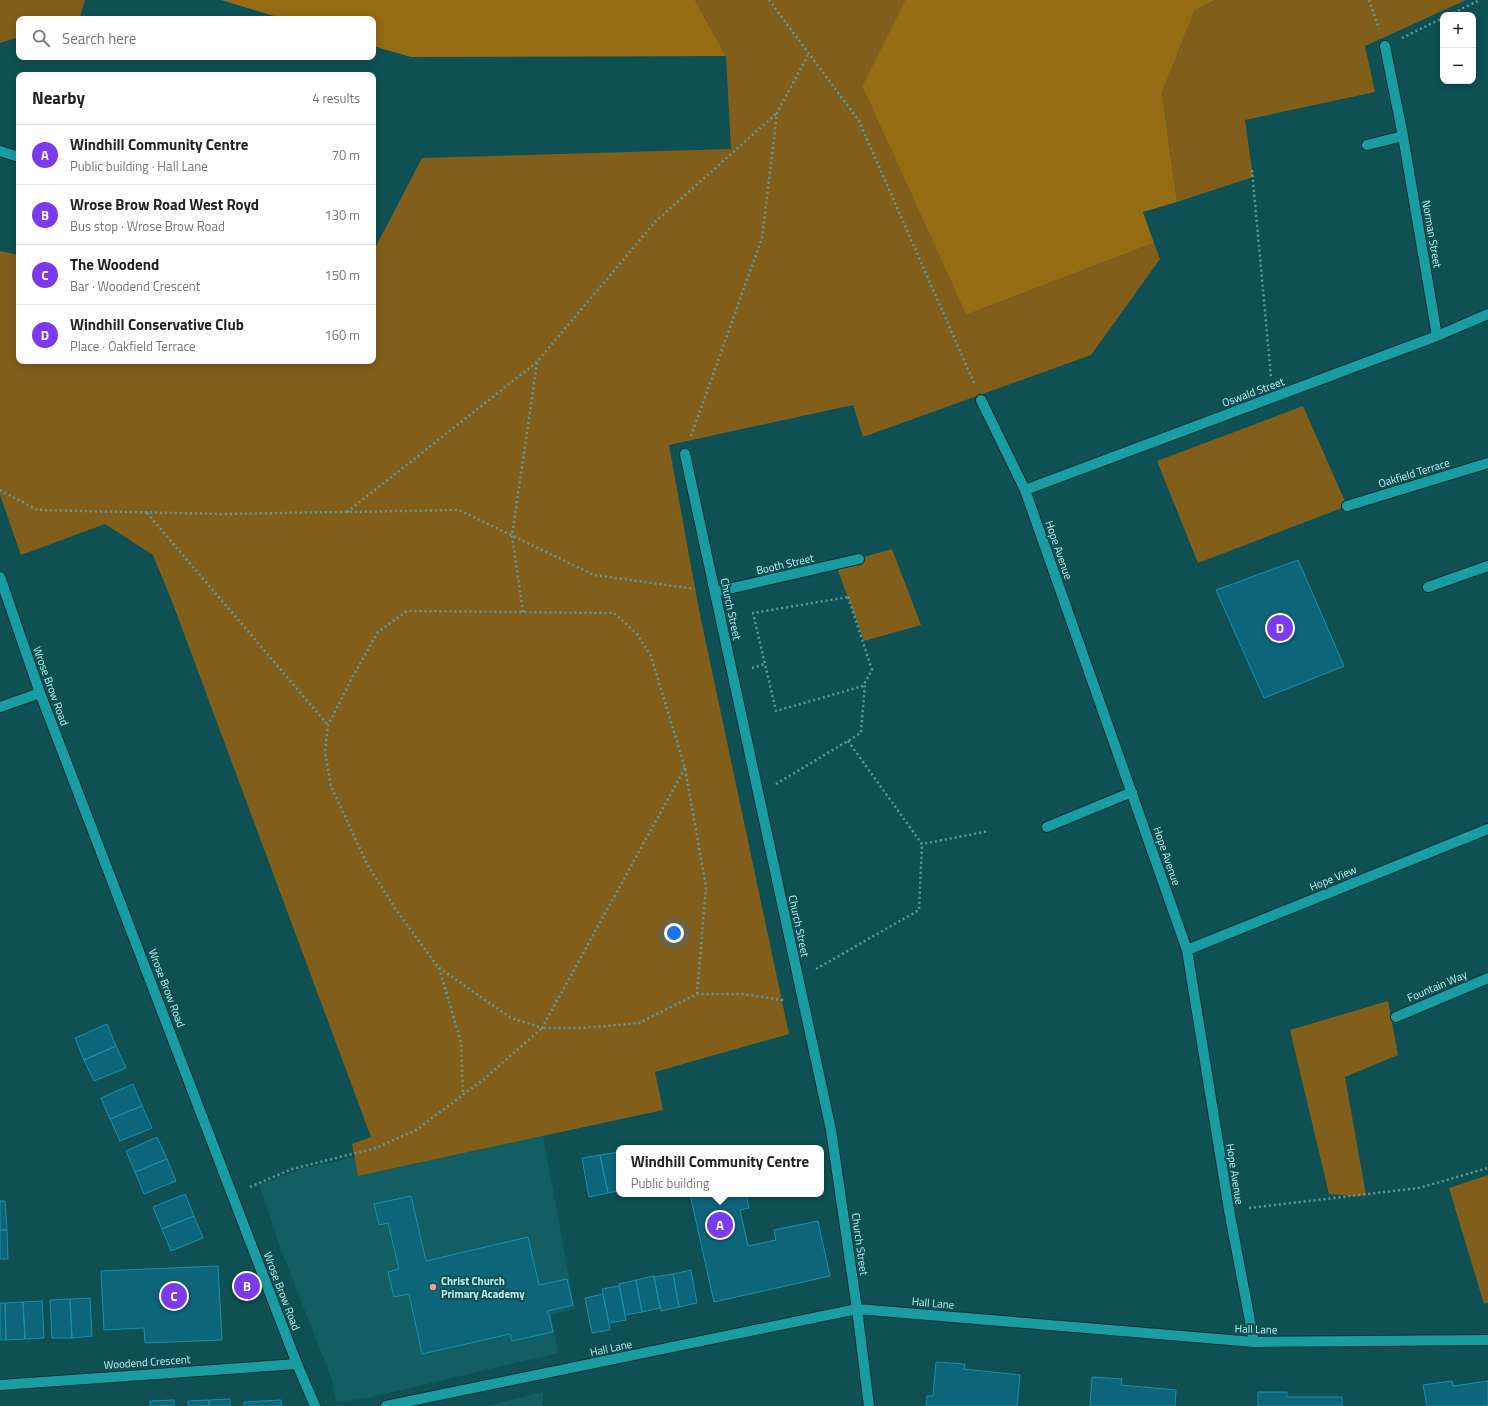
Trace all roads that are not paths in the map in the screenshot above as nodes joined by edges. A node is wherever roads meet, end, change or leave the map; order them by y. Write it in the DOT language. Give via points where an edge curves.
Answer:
graph roads {
  1 [pos="1385,46"];
  2 [pos="1403,136"];
  3 [pos="1367,145"];
  4 [pos="0,151"];
  5 [pos="16,155"];
  6 [pos="1488,314"];
  7 [pos="1437,336"];
  8 [pos="981,400"];
  9 [pos="685,454"];
  10 [pos="1488,463"];
  11 [pos="1025,490"];
  12 [pos="1347,506"];
  13 [pos="859,559"];
  14 [pos="1488,566"];
  15 [pos="0,577"];
  16 [pos="1428,588"];
  17 [pos="715,592"];
  18 [pos="40,693"];
  19 [pos="0,707"];
  20 [pos="1132,792"];
  21 [pos="1047,827"];
  22 [pos="1488,829"];
  23 [pos="1187,950"];
  24 [pos="1488,978"];
  25 [pos="1396,1017"];
  26 [pos="857,1309"];
  27 [pos="1488,1340"];
  28 [pos="1254,1342"];
  29 [pos="296,1364"];
  30 [pos="0,1385"];
  31 [pos="315,1406"];
  32 [pos="386,1406"];
  33 [pos="869,1406"];
  1 -- 2 [label="street, Norman Street"];
  2 -- 3 [label="street"];
  2 -- 7 [label="street, Norman Street"];
  4 -- 5 [label="street"];
  6 -- 7 [label="street, Oswald Street"];
  7 -- 11 [label="street, Oswald Street"];
  8 -- 11 [label="street, Hope Avenue"];
  9 -- 17 [label="street, Church Street"];
  10 -- 12 [label="street, Oakfield Terrace"];
  11 -- 20 [label="street, Hope Avenue"];
  13 -- 17 [label="street, Booth Street"];
  14 -- 16 [label="street"];
  15 -- 18 [label="street, Wrose Brow Road"];
  17 -- 26 [label="street, Church Street" via="831,1130"];
  18 -- 19 [label="street"];
  18 -- 29 [label="street, Wrose Brow Road"];
  20 -- 21 [label="street"];
  20 -- 23 [label="street, Hope Avenue"];
  22 -- 23 [label="street, Hope View"];
  23 -- 28 [label="street, Hope Avenue" via="1229,1210"];
  24 -- 25 [label="street, Fountain Way"];
  26 -- 28 [label="street, Hall Lane"];
  26 -- 32 [label="street, Hall Lane"];
  26 -- 33 [label="street, Church Street"];
  27 -- 28 [label="street, Hall Lane"];
  29 -- 30 [label="street, Woodend Crescent"];
  29 -- 31 [label="street, Wrose Brow Road"];
}
